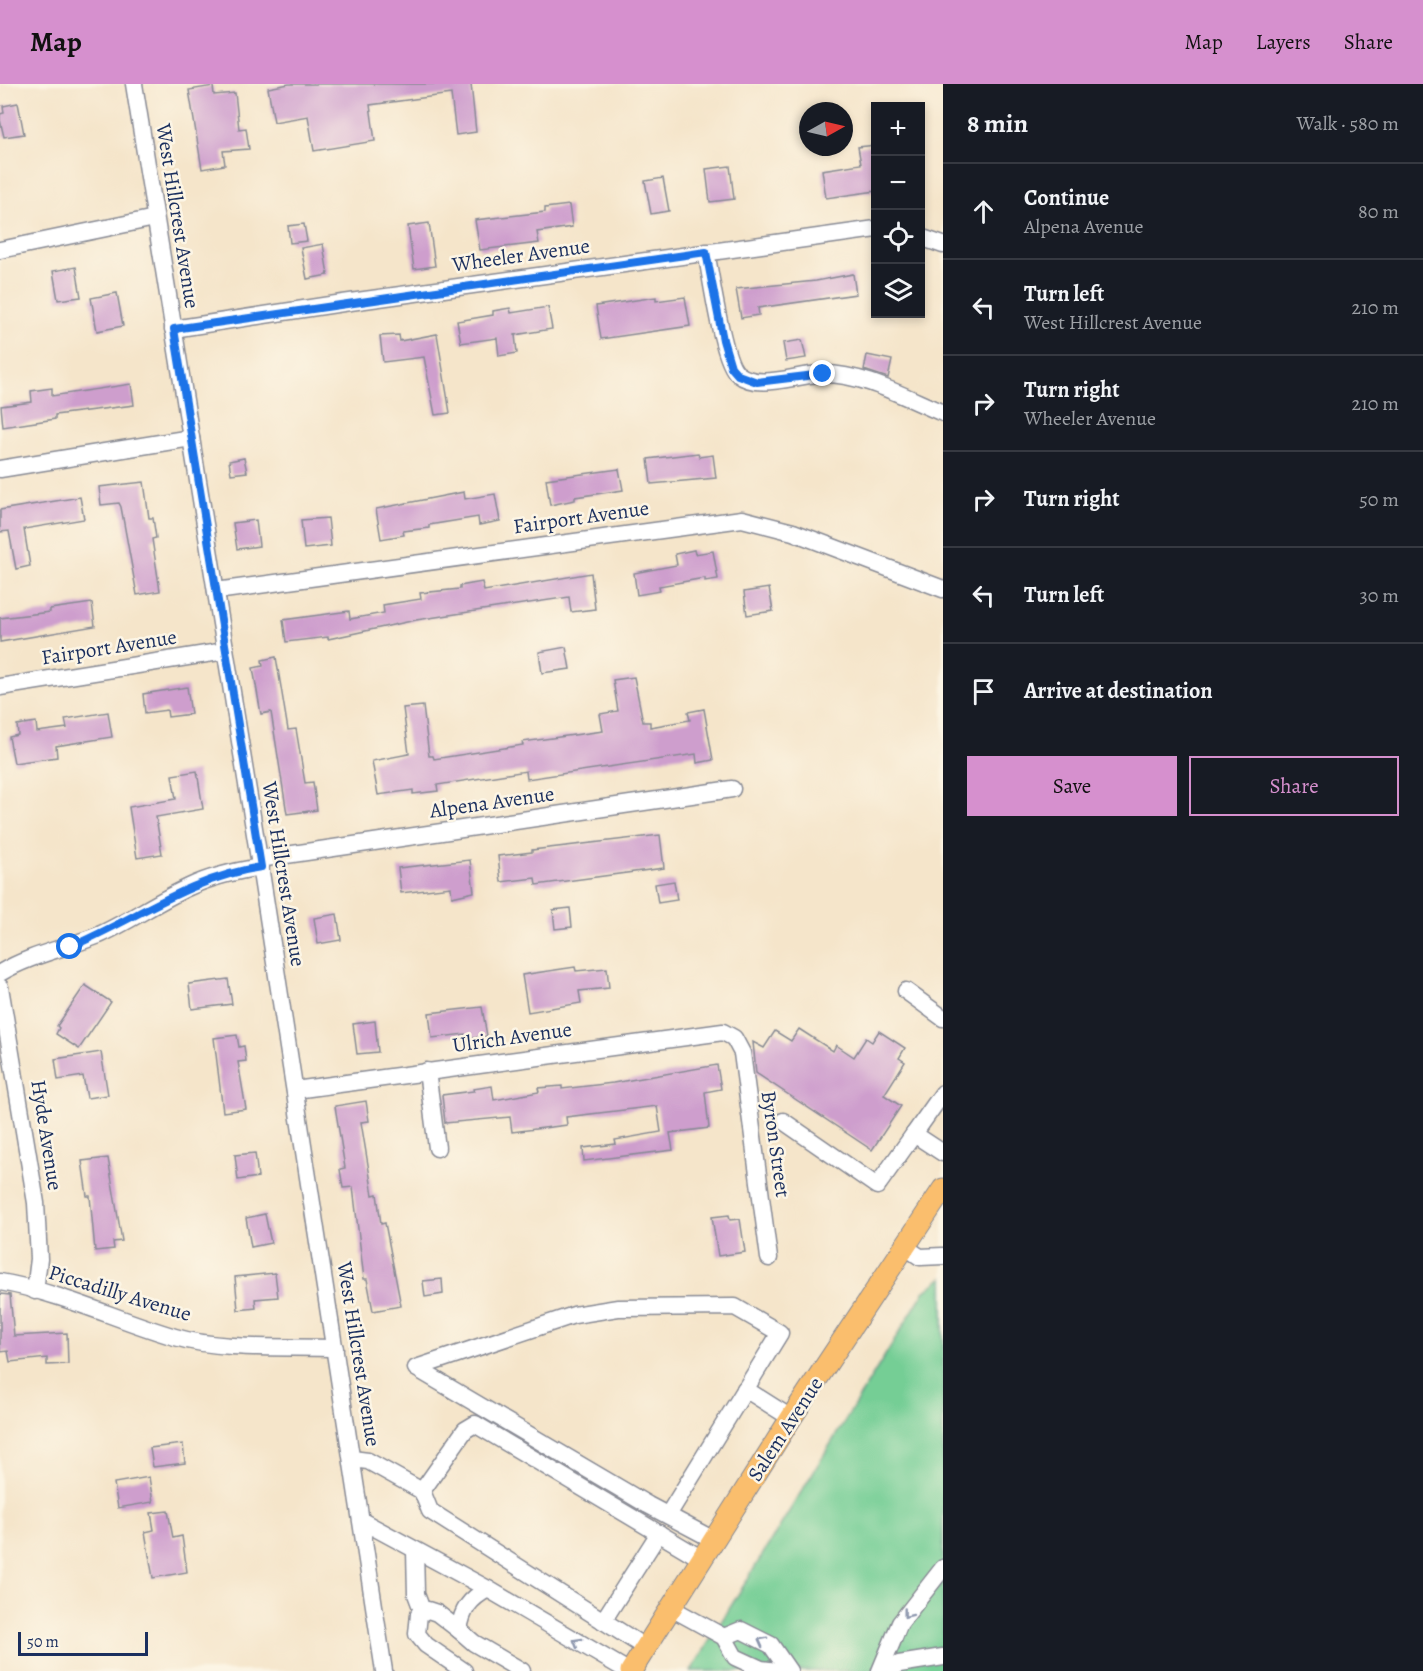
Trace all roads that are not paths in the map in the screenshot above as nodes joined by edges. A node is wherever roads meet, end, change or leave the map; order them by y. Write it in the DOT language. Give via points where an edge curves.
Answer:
graph roads {
  1 [pos="134,84"];
  2 [pos="155,218"];
  3 [pos="871,230"];
  4 [pos="925,239"];
  5 [pos="943,246"];
  6 [pos="0,250"];
  7 [pos="706,252"];
  8 [pos="174,329"];
  9 [pos="943,413"];
  10 [pos="190,438"];
  11 [pos="0,469"];
  12 [pos="943,589"];
  13 [pos="216,591"];
  14 [pos="225,651"];
  15 [pos="0,687"];
  16 [pos="732,789"];
  17 [pos="260,863"];
  18 [pos="0,973"];
  19 [pos="0,987"];
  20 [pos="906,991"];
  21 [pos="943,1018"];
  22 [pos="734,1038"];
  23 [pos="426,1071"];
  24 [pos="294,1090"];
  25 [pos="943,1093"];
  26 [pos="783,1121"];
  27 [pos="914,1134"];
  28 [pos="437,1148"];
  29 [pos="943,1153"];
  30 [pos="943,1189"];
  31 [pos="904,1246"];
  32 [pos="943,1256"];
  33 [pos="769,1258"];
  34 [pos="0,1282"];
  35 [pos="35,1291"];
  36 [pos="335,1348"];
  37 [pos="745,1389"];
  38 [pos="791,1418"];
  39 [pos="352,1459"];
  40 [pos="422,1491"];
  41 [pos="668,1515"];
  42 [pos="362,1521"];
  43 [pos="659,1533"];
  44 [pos="714,1540"];
  45 [pos="416,1550"];
  46 [pos="702,1559"];
  47 [pos="943,1568"];
  48 [pos="488,1589"];
  49 [pos="671,1608"];
  50 [pos="422,1610"];
  51 [pos="603,1621"];
  52 [pos="459,1630"];
  53 [pos="724,1637"];
  54 [pos="646,1648"];
  55 [pos="943,1657"];
  56 [pos="384,1671"];
  57 [pos="464,1671"];
  58 [pos="522,1671"];
  59 [pos="630,1671"];
  60 [pos="777,1671"];
  61 [pos="789,1671"];
  62 [pos="880,1671"];
  63 [pos="889,1671"];
  1 -- 2 [label="street, West Hillcrest Avenue"];
  2 -- 6 [label="street"];
  2 -- 8 [label="street, West Hillcrest Avenue"];
  3 -- 7 [label="street, Wheeler Avenue"];
  4 -- 5 [label="street"];
  7 -- 8 [label="street, Wheeler Avenue"];
  7 -- 9 [label="street" via="723,340 731,367 738,375 757,382 823,374 850,376"];
  8 -- 10 [label="street, West Hillcrest Avenue"];
  10 -- 11 [label="street"];
  10 -- 13 [label="street, West Hillcrest Avenue"];
  12 -- 13 [label="street, Fairport Avenue" via="793,532 742,519"];
  13 -- 14 [label="street, West Hillcrest Avenue"];
  14 -- 15 [label="street, Fairport Avenue"];
  14 -- 17 [label="street, West Hillcrest Avenue"];
  16 -- 17 [label="street, Alpena Avenue"];
  17 -- 18 [label="street, Alpena Avenue" via="195,884 103,933"];
  17 -- 24 [label="street, West Hillcrest Avenue"];
  19 -- 35 [label="street, Hyde Avenue" via="36,1203 39,1260"];
  20 -- 21 [label="street"];
  22 -- 23 [label="street, Ulrich Avenue" via="715,1032"];
  22 -- 33 [label="street, Byron Street" via="742,1053"];
  23 -- 24 [label="street, Ulrich Avenue"];
  23 -- 28 [label="street"];
  24 -- 36 [label="street, West Hillcrest Avenue"];
  25 -- 27 [label="street"];
  26 -- 27 [label="street" via="877,1186"];
  27 -- 29 [label="street"];
  30 -- 31 [label="main road, Salem Avenue"];
  31 -- 32 [label="street" via="920,1257"];
  31 -- 38 [label="main road, Salem Avenue"];
  34 -- 35 [label="street, Piccadilly Avenue"];
  35 -- 36 [label="street, Piccadilly Avenue" via="177,1338 223,1344"];
  36 -- 39 [label="street, West Hillcrest Avenue"];
  37 -- 38 [label="street"];
  37 -- 41 [label="street"];
  37 -- 41 [label="street" via="780,1334 735,1307 618,1308 574,1315 417,1368"];
  38 -- 44 [label="main road, Salem Avenue"];
  39 -- 40 [label="street" via="368,1461"];
  39 -- 42 [label="street, West Hillcrest Avenue"];
  40 -- 43 [label="street" via="465,1430 475,1424"];
  40 -- 51 [label="street" via="430,1511"];
  41 -- 44 [label="street"];
  42 -- 45 [label="street"];
  42 -- 56 [label="street, West Hillcrest Avenue"];
  43 -- 46 [label="street"];
  43 -- 51 [label="street"];
  44 -- 46 [label="main road, Salem Avenue"];
  45 -- 48 [label="street"];
  45 -- 50 [label="street" via="416,1594"];
  46 -- 49 [label="main road, Salem Avenue"];
  47 -- 62 [label="street, one-way" via="900,1623"];
  48 -- 52 [label="street" via="476,1595 462,1611"];
  59 -- 48 [label="street, one-way"];
  49 -- 53 [label="street"];
  49 -- 54 [label="main road, Salem Avenue"];
  50 -- 52 [label="street" via="437,1613"];
  50 -- 57 [label="street" via="417,1634 426,1645"];
  51 -- 54 [label="street"];
  52 -- 58 [label="street"];
  53 -- 60 [label="street" via="735,1657 761,1669"];
  61 -- 53 [label="street, one-way" via="771,1645 741,1630"];
  54 -- 59 [label="main road, Salem Avenue"];
  55 -- 63 [label="street" via="899,1664"];
}
